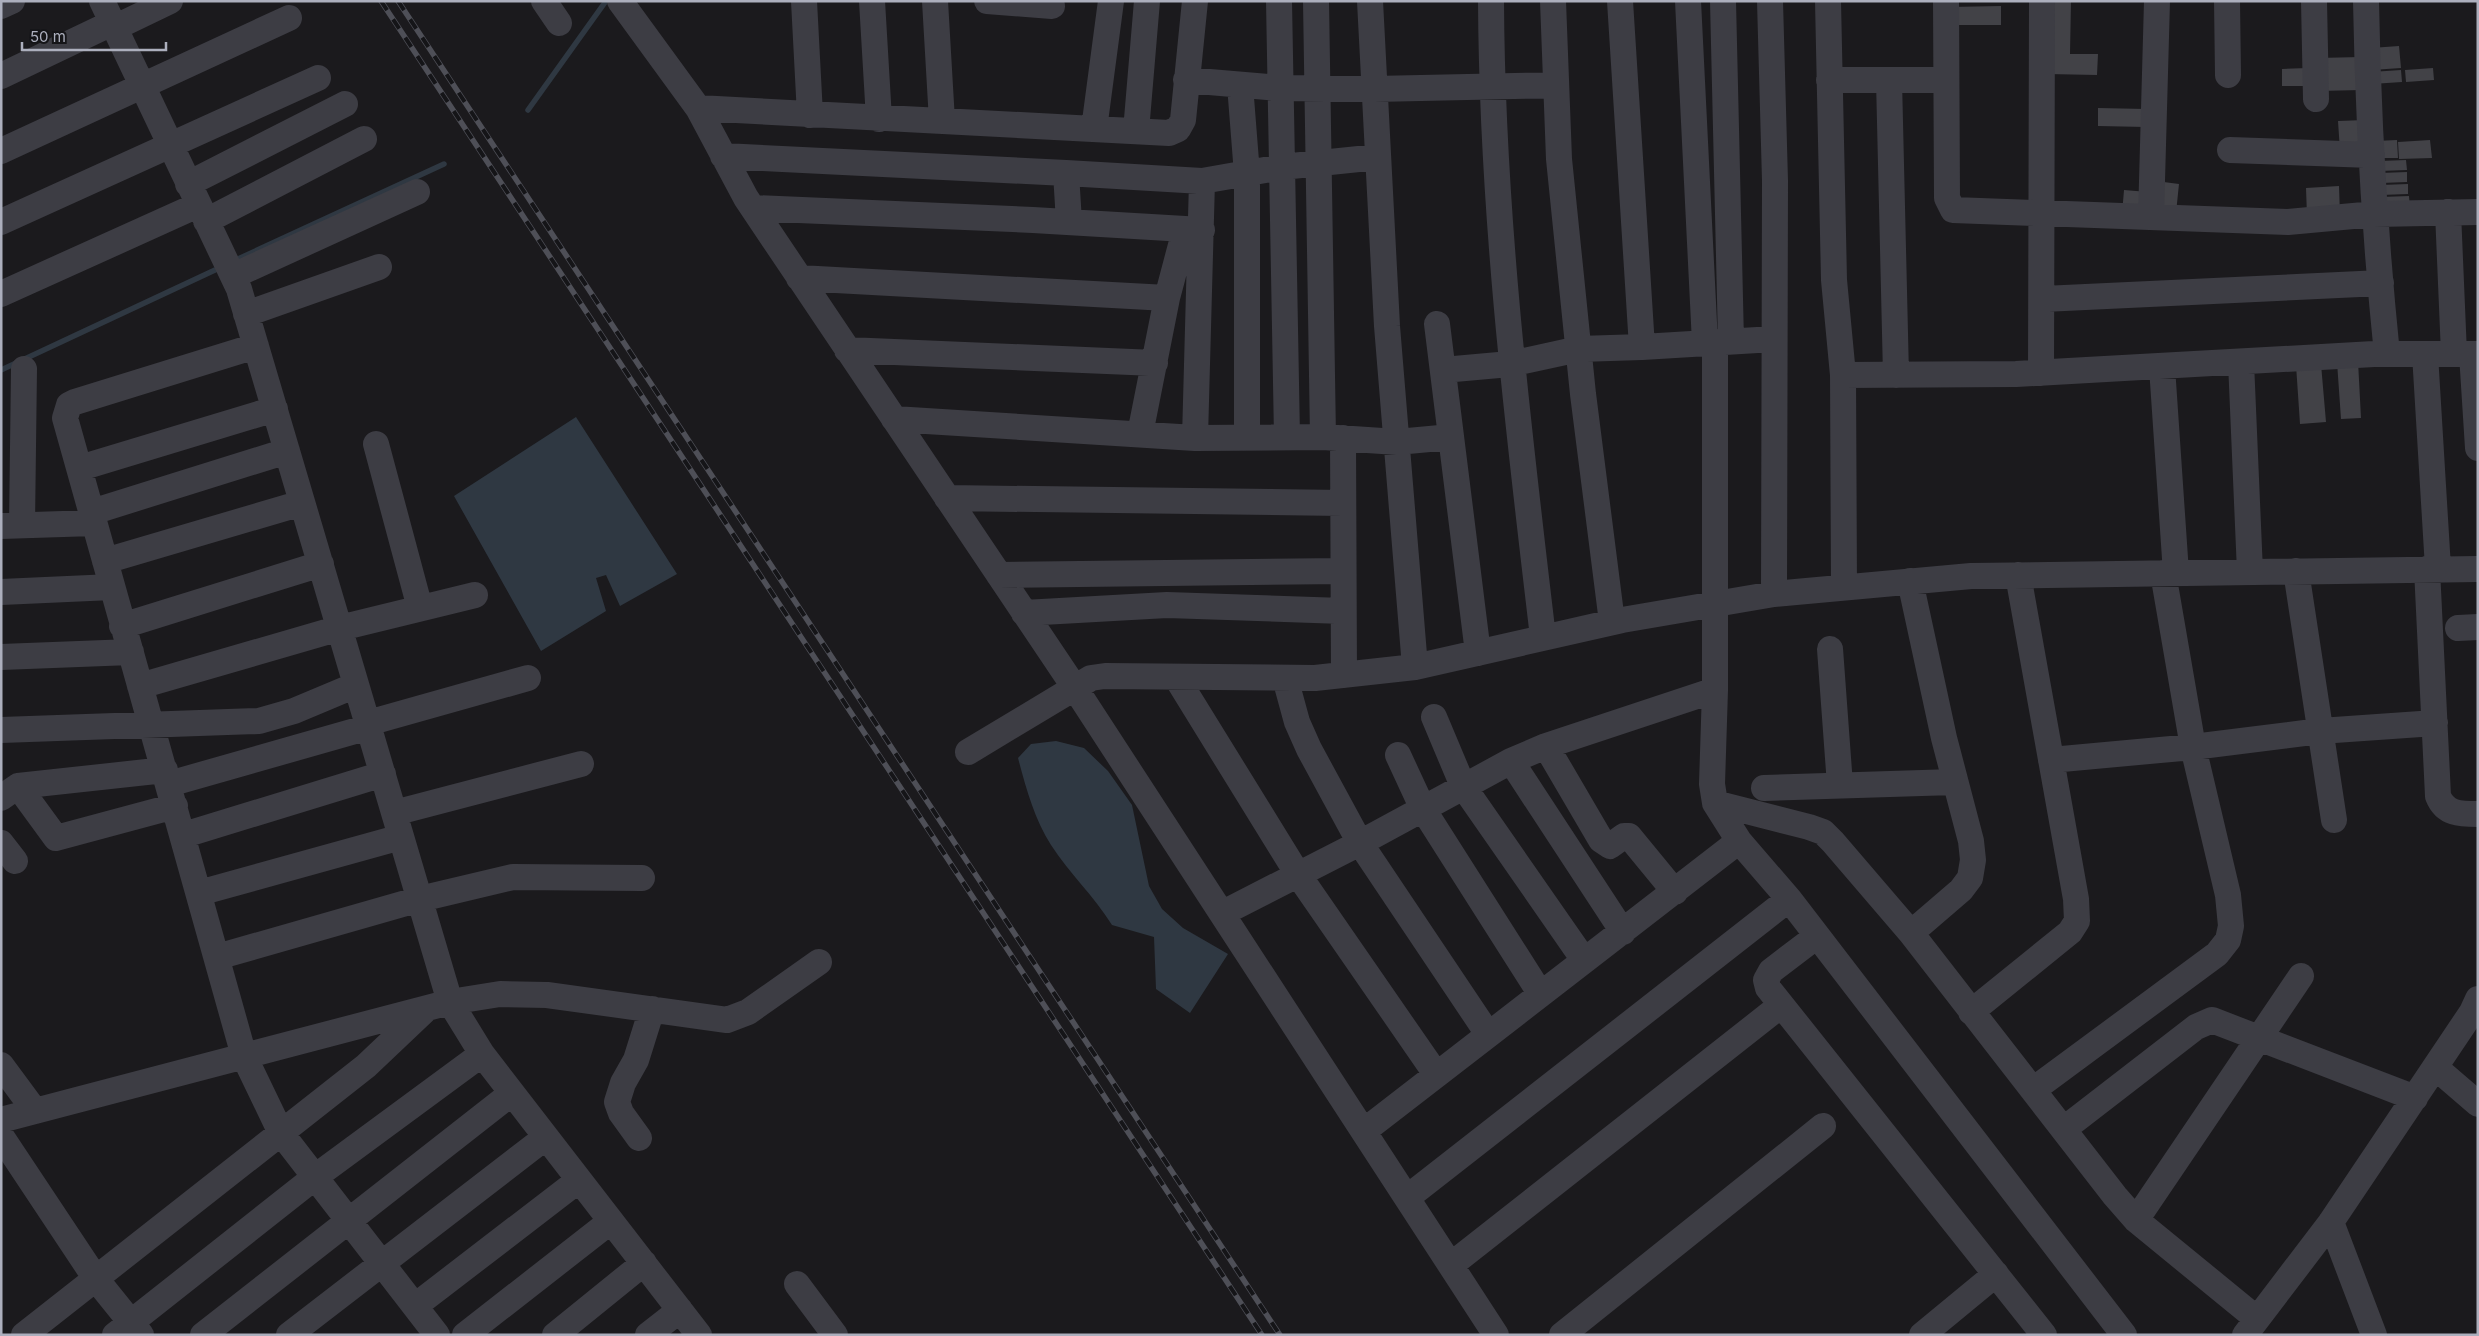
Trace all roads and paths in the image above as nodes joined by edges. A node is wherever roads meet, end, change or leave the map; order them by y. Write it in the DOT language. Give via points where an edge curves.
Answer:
graph roads {
  1 [pos="12,1"];
  2 [pos="170,1"];
  3 [pos="544,1"];
  4 [pos="620,1"];
  5 [pos="804,1"];
  6 [pos="872,1"];
  7 [pos="936,1"];
  8 [pos="987,1"];
  9 [pos="1111,1"];
  10 [pos="1147,1"];
  11 [pos="1195,1"];
  12 [pos="1278,1"];
  13 [pos="1316,1"];
  14 [pos="1370,1"];
  15 [pos="1490,1"];
  16 [pos="1553,1"];
  17 [pos="1620,1"];
  18 [pos="1688,1"];
  19 [pos="1723,1"];
  20 [pos="1770,1"];
  21 [pos="1828,1"];
  22 [pos="1946,1"];
  23 [pos="2042,1"];
  24 [pos="2157,1"];
  25 [pos="2228,1"];
  26 [pos="2314,1"];
  27 [pos="2366,1"];
  28 [pos="1,6"];
  29 [pos="1052,6"];
  30 [pos="109,17"];
  31 [pos="289,18"];
  32 [pos="559,23"];
  33 [pos="2228,75"];
  34 [pos="1,76"];
  35 [pos="318,78"];
  36 [pos="1186,80"];
  37 [pos="1829,80"];
  38 [pos="1889,80"];
  39 [pos="1945,80"];
  40 [pos="1240,85"];
  41 [pos="1556,85"];
  42 [pos="141,86"];
  43 [pos="1491,87"];
  44 [pos="1279,88"];
  45 [pos="1318,88"];
  46 [pos="1374,89"];
  47 [pos="2316,99"];
  48 [pos="345,104"];
  49 [pos="698,108"];
  50 [pos="810,115"];
  51 [pos="879,118"];
  52 [pos="942,121"];
  53 [pos="1094,129"];
  54 [pos="1136,131"];
  55 [pos="364,139"];
  56 [pos="169,144"];
  57 [pos="2230,150"];
  58 [pos="1,151"];
  59 [pos="2372,155"];
  60 [pos="723,156"];
  61 [pos="1378,157"];
  62 [pos="1320,164"];
  63 [pos="1282,167"];
  64 [pos="1066,173"];
  65 [pos="1247,174"];
  66 [pos="1202,181"];
  67 [pos="417,192"];
  68 [pos="198,203"];
  69 [pos="753,208"];
  70 [pos="2448,212"];
  71 [pos="2478,212"];
  72 [pos="2043,214"];
  73 [pos="2375,214"];
  74 [pos="2151,218"];
  75 [pos="1,222"];
  76 [pos="1069,222"];
  77 [pos="1194,230"];
  78 [pos="379,267"];
  79 [pos="233,276"];
  80 [pos="799,278"];
  81 [pos="2381,283"];
  82 [pos="1,294"];
  83 [pos="1167,298"];
  84 [pos="2043,299"];
  85 [pos="246,314"];
  86 [pos="1437,324"];
  87 [pos="1774,339"];
  88 [pos="1717,342"];
  89 [pos="256,346"];
  90 [pos="1642,347"];
  91 [pos="847,350"];
  92 [pos="1579,350"];
  93 [pos="2388,354"];
  94 [pos="2425,354"];
  95 [pos="2468,354"];
  96 [pos="1155,362"];
  97 [pos="2241,362"];
  98 [pos="1510,364"];
  99 [pos="2162,367"];
  100 [pos="24,369"];
  101 [pos="1442,370"];
  102 [pos="2041,373"];
  103 [pos="1843,375"];
  104 [pos="1896,375"];
  105 [pos="274,409"];
  106 [pos="894,419"];
  107 [pos="1140,434"];
  108 [pos="1287,437"];
  109 [pos="1451,437"];
  110 [pos="1195,438"];
  111 [pos="1247,438"];
  112 [pos="1333,438"];
  113 [pos="1396,442"];
  114 [pos="376,444"];
  115 [pos="2478,448"];
  116 [pos="287,451"];
  117 [pos="80,468"];
  118 [pos="947,498"];
  119 [pos="302,503"];
  120 [pos="1343,503"];
  121 [pos="93,518"];
  122 [pos="12,525"];
  123 [pos="105,561"];
  124 [pos="320,564"];
  125 [pos="2432,569"];
  126 [pos="2478,569"];
  127 [pos="1343,571"];
  128 [pos="2296,571"];
  129 [pos="2250,572"];
  130 [pos="2169,573"];
  131 [pos="999,575"];
  132 [pos="2018,575"];
  133 [pos="1910,581"];
  134 [pos="112,587"];
  135 [pos="1844,588"];
  136 [pos="1,592"];
  137 [pos="1774,594"];
  138 [pos="474,595"];
  139 [pos="1715,604"];
  140 [pos="420,608"];
  141 [pos="1344,612"];
  142 [pos="1024,613"];
  143 [pos="1612,622"];
  144 [pos="122,626"];
  145 [pos="340,628"];
  146 [pos="1543,637"];
  147 [pos="1830,650"];
  148 [pos="130,652"];
  149 [pos="1478,653"];
  150 [pos="1,657"];
  151 [pos="1415,667"];
  152 [pos="1344,675"];
  153 [pos="1176,677"];
  154 [pos="528,678"];
  155 [pos="1285,678"];
  156 [pos="356,685"];
  157 [pos="140,686"];
  158 [pos="1075,688"];
  159 [pos="1715,690"];
  160 [pos="1434,717"];
  161 [pos="2435,723"];
  162 [pos="368,725"];
  163 [pos="152,726"];
  164 [pos="1,730"];
  165 [pos="2320,730"];
  166 [pos="1546,746"];
  167 [pos="2193,747"];
  168 [pos="968,752"];
  169 [pos="1398,755"];
  170 [pos="2052,760"];
  171 [pos="1511,761"];
  172 [pos="581,764"];
  173 [pos="383,774"];
  174 [pos="1954,782"];
  175 [pos="1840,785"];
  176 [pos="1463,786"];
  177 [pos="170,787"];
  178 [pos="1764,788"];
  179 [pos="10,792"];
  180 [pos="1715,803"];
  181 [pos="1423,809"];
  182 [pos="2478,814"];
  183 [pos="2334,820"];
  184 [pos="398,825"];
  185 [pos="184,835"];
  186 [pos="1739,841"];
  187 [pos="1360,843"];
  188 [pos="1297,873"];
  189 [pos="642,878"];
  190 [pos="1675,892"];
  191 [pos="200,894"];
  192 [pos="420,899"];
  193 [pos="1789,899"];
  194 [pos="1223,913"];
  195 [pos="1623,932"];
  196 [pos="1911,933"];
  197 [pos="1817,936"];
  198 [pos="217,957"];
  199 [pos="1584,960"];
  200 [pos="819,962"];
  201 [pos="2301,976"];
  202 [pos="1540,993"];
  203 [pos="450,1002"];
  204 [pos="1780,1006"];
  205 [pos="2476,1008"];
  206 [pos="652,1009"];
  207 [pos="425,1010"];
  208 [pos="1971,1012"];
  209 [pos="1488,1034"];
  210 [pos="2260,1039"];
  211 [pos="482,1054"];
  212 [pos="244,1056"];
  213 [pos="1,1065"];
  214 [pos="2434,1067"];
  215 [pos="1436,1074"];
  216 [pos="2033,1090"];
  217 [pos="512,1093"];
  218 [pos="2415,1098"];
  219 [pos="2478,1104"];
  220 [pos="35,1111"];
  221 [pos="1,1120"];
  222 [pos="1823,1126"];
  223 [pos="2064,1129"];
  224 [pos="1364,1131"];
  225 [pos="281,1133"];
  226 [pos="1,1136"];
  227 [pos="546,1137"];
  228 [pos="639,1138"];
  229 [pos="315,1177"];
  230 [pos="579,1180"];
  231 [pos="1408,1197"];
  232 [pos="2136,1220"];
  233 [pos="611,1221"];
  234 [pos="349,1222"];
  235 [pos="2331,1222"];
  236 [pos="381,1263"];
  237 [pos="644,1263"];
  238 [pos="1452,1265"];
  239 [pos="1996,1274"];
  240 [pos="96,1279"];
  241 [pos="797,1284"];
  242 [pos="414,1306"];
  243 [pos="680,1310"];
  244 [pos="2251,1327"];
  245 [pos="129,1331"];
  246 [pos="24,1335"];
  247 [pos="203,1335"];
  248 [pos="289,1335"];
  249 [pos="437,1335"];
  250 [pos="465,1335"];
  251 [pos="555,1335"];
  252 [pos="648,1335"];
  253 [pos="699,1335"];
  254 [pos="835,1335"];
  255 [pos="1496,1335"];
  256 [pos="1562,1335"];
  257 [pos="1922,1335"];
  258 [pos="2044,1335"];
  259 [pos="2124,1335"];
  260 [pos="2374,1335"];
  1 -- 28 [label="street"];
  2 -- 30 [label="street"];
  3 -- 32 [label="street"];
  4 -- 49 [label="street"];
  5 -- 50 [label="street"];
  6 -- 51 [label="street"];
  7 -- 52 [label="street"];
  8 -- 29 [label="street"];
  9 -- 53 [label="street"];
  10 -- 54 [label="street"];
  11 -- 36 [label="street"];
  12 -- 44 [label="street"];
  13 -- 45 [label="street"];
  14 -- 46 [label="street"];
  15 -- 43 [label="street"];
  16 -- 41 [label="street"];
  17 -- 90 [label="street"];
  18 -- 88 [label="street"];
  19 -- 88 [label="street"];
  20 -- 87 [label="street" via="1775,181"];
  21 -- 37 [label="street"];
  22 -- 39 [label="street"];
  23 -- 72 [label="street"];
  24 -- 74 [label="street"];
  25 -- 33 [label="street"];
  26 -- 47 [label="street"];
  27 -- 59 [label="street"];
  30 -- 34 [label="street"];
  30 -- 42 [label="street"];
  31 -- 42 [label="street"];
  35 -- 56 [label="street"];
  36 -- 40 [label="street"];
  36 -- 54 [label="street" via="1183,120 1178,129 1169,133"];
  37 -- 38 [label="street"];
  37 -- 103 [label="street" via="1834,280"];
  38 -- 39 [label="street"];
  38 -- 104 [label="street"];
  39 -- 72 [label="street" via="1949,205 1959,212"];
  40 -- 44 [label="street"];
  40 -- 65 [label="street"];
  41 -- 43 [label="street"];
  41 -- 92 [label="street" via="1559,159"];
  42 -- 56 [label="street"];
  42 -- 58 [label="street"];
  43 -- 46 [label="street"];
  43 -- 98 [label="street"];
  44 -- 45 [label="street"];
  44 -- 63 [label="street"];
  45 -- 46 [label="street"];
  45 -- 62 [label="street"];
  46 -- 61 [label="street"];
  48 -- 68 [label="street"];
  49 -- 50 [label="street"];
  49 -- 60 [label="street"];
  50 -- 51 [label="street"];
  51 -- 52 [label="street"];
  52 -- 53 [label="street"];
  53 -- 54 [label="street"];
  55 -- 68 [label="street"];
  56 -- 68 [label="street"];
  56 -- 75 [label="street"];
  57 -- 59 [label="street"];
  59 -- 73 [label="street"];
  60 -- 64 [label="street"];
  60 -- 69 [label="street"];
  61 -- 62 [label="street"];
  61 -- 113 [label="street"];
  62 -- 63 [label="street"];
  62 -- 112 [label="street"];
  63 -- 65 [label="street"];
  63 -- 108 [label="street"];
  64 -- 66 [label="street"];
  64 -- 76 [label="street"];
  65 -- 66 [label="street"];
  65 -- 111 [label="street"];
  66 -- 77 [label="street"];
  67 -- 79 [label="street"];
  68 -- 79 [label="street"];
  68 -- 82 [label="street"];
  69 -- 76 [label="street"];
  69 -- 80 [label="street"];
  70 -- 71 [label="street"];
  70 -- 73 [label="street"];
  70 -- 95 [label="street"];
  72 -- 74 [label="street"];
  72 -- 84 [label="street"];
  73 -- 74 [label="street" via="2288,222"];
  73 -- 81 [label="street"];
  76 -- 77 [label="street"];
  77 -- 83 [label="street"];
  77 -- 110 [label="street"];
  78 -- 85 [label="street"];
  79 -- 85 [label="street"];
  80 -- 83 [label="street"];
  80 -- 91 [label="street"];
  81 -- 84 [label="street"];
  81 -- 93 [label="street"];
  83 -- 96 [label="street"];
  84 -- 102 [label="street"];
  85 -- 89 [label="street"];
  86 -- 101 [label="street"];
  87 -- 88 [label="street"];
  87 -- 137 [label="street"];
  88 -- 90 [label="street"];
  88 -- 139 [label="street"];
  89 -- 105 [label="street"];
  89 -- 117 [label="street" via="69,406 65,418"];
  90 -- 92 [label="street"];
  91 -- 96 [label="street"];
  91 -- 106 [label="street"];
  92 -- 98 [label="street"];
  92 -- 143 [label="street"];
  93 -- 94 [label="street"];
  93 -- 97 [label="street"];
  94 -- 95 [label="street"];
  94 -- 125 [label="street"];
  95 -- 115 [label="street"];
  96 -- 107 [label="street"];
  97 -- 99 [label="street"];
  97 -- 129 [label="street"];
  98 -- 101 [label="street"];
  98 -- 146 [label="street"];
  99 -- 102 [label="street"];
  99 -- 130 [label="street"];
  100 -- 122 [label="street"];
  101 -- 109 [label="street"];
  102 -- 104 [label="street"];
  103 -- 104 [label="street"];
  103 -- 135 [label="street"];
  105 -- 116 [label="street"];
  105 -- 117 [label="street"];
  106 -- 107 [label="street"];
  106 -- 118 [label="street"];
  107 -- 110 [label="street"];
  108 -- 111 [label="street"];
  108 -- 112 [label="street"];
  109 -- 113 [label="street"];
  109 -- 149 [label="street"];
  110 -- 111 [label="street"];
  112 -- 113 [label="street"];
  112 -- 120 [label="street"];
  113 -- 151 [label="street"];
  114 -- 140 [label="street"];
  116 -- 119 [label="street"];
  116 -- 121 [label="street"];
  117 -- 121 [label="street"];
  118 -- 120 [label="street"];
  118 -- 131 [label="street"];
  119 -- 123 [label="street"];
  119 -- 124 [label="street"];
  120 -- 127 [label="street"];
  121 -- 122 [label="street"];
  121 -- 123 [label="street"];
  123 -- 134 [label="street"];
  124 -- 144 [label="street"];
  124 -- 145 [label="street"];
  125 -- 126 [label="street"];
  125 -- 128 [label="street"];
  125 -- 161 [label="street"];
  127 -- 131 [label="street"];
  127 -- 141 [label="street"];
  128 -- 129 [label="street"];
  128 -- 165 [label="street"];
  129 -- 130 [label="street"];
  130 -- 132 [label="street"];
  130 -- 167 [label="street"];
  131 -- 142 [label="street"];
  132 -- 133 [label="street"];
  132 -- 170 [label="street"];
  133 -- 135 [label="street"];
  133 -- 174 [label="street"];
  134 -- 136 [label="street"];
  134 -- 144 [label="street"];
  135 -- 137 [label="street"];
  137 -- 139 [label="street"];
  138 -- 140 [label="street"];
  139 -- 143 [label="street"];
  139 -- 159 [label="street"];
  140 -- 145 [label="street"];
  141 -- 142 [label="street" via="1167,605"];
  141 -- 152 [label="street"];
  142 -- 158 [label="street"];
  143 -- 146 [label="street"];
  144 -- 148 [label="street"];
  145 -- 156 [label="street"];
  145 -- 157 [label="street"];
  146 -- 149 [label="street"];
  147 -- 175 [label="street"];
  148 -- 150 [label="street"];
  148 -- 157 [label="street"];
  149 -- 151 [label="street"];
  151 -- 152 [label="street"];
  152 -- 155 [label="street"];
  153 -- 155 [label="street"];
  153 -- 158 [label="street" via="1105,676 1091,678"];
  153 -- 188 [label="street"];
  154 -- 162 [label="street"];
  155 -- 187 [label="street" via="1297,722 1309,749"];
  156 -- 162 [label="street"];
  156 -- 163 [label="street" via="294,711 259,721"];
  157 -- 163 [label="street"];
  158 -- 168 [label="street"];
  158 -- 194 [label="street"];
  159 -- 166 [label="street"];
  159 -- 180 [label="street" via="1712,784"];
  160 -- 176 [label="street"];
  161 -- 165 [label="street"];
  161 -- 182 [label="street" via="2438,796 2442,806 2460,814"];
  162 -- 173 [label="street"];
  162 -- 177 [label="street"];
  163 -- 164 [label="street"];
  163 -- 177 [label="street"];
  165 -- 167 [label="street"];
  165 -- 183 [label="street"];
  166 -- 171 [label="street"];
  166 -- 190 [label="street" via="1601,840 1610,846 1629,836"];
  167 -- 170 [label="street"];
  167 -- 216 [label="street" via="2228,895 2231,926 2228,940 2218,954"];
  169 -- 181 [label="street"];
  170 -- 208 [label="street" via="2077,921 2070,932"];
  171 -- 176 [label="street"];
  171 -- 195 [label="street"];
  172 -- 184 [label="street"];
  173 -- 184 [label="street"];
  173 -- 185 [label="street"];
  174 -- 175 [label="street"];
  174 -- 196 [label="street" via="1971,841 1973,860 1970,878 1961,890"];
  175 -- 178 [label="street"];
  176 -- 181 [label="street"];
  176 -- 199 [label="street"];
  177 -- 179 [label="street"];
  177 -- 179 [label="street" via="56,838"];
  177 -- 185 [label="street"];
  180 -- 186 [label="street"];
  180 -- 196 [label="street" via="1823,832"];
  181 -- 187 [label="street"];
  181 -- 202 [label="street"];
  184 -- 191 [label="street"];
  184 -- 192 [label="street"];
  185 -- 191 [label="street"];
  186 -- 190 [label="street"];
  186 -- 193 [label="street"];
  187 -- 188 [label="street"];
  187 -- 209 [label="street"];
  188 -- 194 [label="street"];
  188 -- 215 [label="street"];
  189 -- 192 [label="street" via="513,877"];
  190 -- 195 [label="street"];
  191 -- 198 [label="street"];
  192 -- 198 [label="street"];
  192 -- 203 [label="street"];
  193 -- 197 [label="street"];
  193 -- 231 [label="street"];
  194 -- 224 [label="street"];
  195 -- 199 [label="street"];
  196 -- 208 [label="street"];
  197 -- 204 [label="street" via="1771,971 1766,980"];
  197 -- 259 [label="street"];
  198 -- 212 [label="street"];
  199 -- 202 [label="street"];
  200 -- 206 [label="street" via="748,1012 727,1020"];
  201 -- 210 [label="street"];
  202 -- 209 [label="street"];
  203 -- 206 [label="street" via="500,994 547,995"];
  203 -- 207 [label="street"];
  203 -- 211 [label="street"];
  204 -- 238 [label="street"];
  204 -- 239 [label="street"];
  205 -- 214 [label="street"];
  206 -- 228 [label="street" via="640,1049 620,1088 617,1102"];
  207 -- 212 [label="street"];
  207 -- 225 [label="street" via="366,1066"];
  208 -- 216 [label="street"];
  209 -- 215 [label="street"];
  210 -- 218 [label="street"];
  210 -- 223 [label="street" via="2212,1020 2196,1027"];
  210 -- 232 [label="street"];
  211 -- 217 [label="street"];
  211 -- 229 [label="street"];
  212 -- 220 [label="street"];
  212 -- 225 [label="street"];
  213 -- 220 [label="street"];
  214 -- 218 [label="street"];
  214 -- 219 [label="street"];
  215 -- 224 [label="street"];
  216 -- 223 [label="street"];
  217 -- 227 [label="street"];
  217 -- 234 [label="street"];
  218 -- 235 [label="street"];
  220 -- 221 [label="street"];
  222 -- 256 [label="street"];
  223 -- 232 [label="street"];
  224 -- 231 [label="street"];
  225 -- 229 [label="street"];
  225 -- 240 [label="street"];
  226 -- 240 [label="street"];
  227 -- 230 [label="street"];
  227 -- 236 [label="street"];
  229 -- 234 [label="street"];
  229 -- 245 [label="street"];
  230 -- 233 [label="street"];
  230 -- 242 [label="street"];
  231 -- 238 [label="street"];
  232 -- 244 [label="street"];
  233 -- 237 [label="street"];
  233 -- 250 [label="street"];
  234 -- 236 [label="street"];
  234 -- 247 [label="street"];
  235 -- 244 [label="street"];
  235 -- 260 [label="street"];
  236 -- 242 [label="street"];
  236 -- 248 [label="street"];
  237 -- 243 [label="street"];
  237 -- 251 [label="street"];
  238 -- 255 [label="street"];
  239 -- 257 [label="street"];
  239 -- 258 [label="street"];
  240 -- 245 [label="street"];
  240 -- 246 [label="street"];
  241 -- 254 [label="street"];
  242 -- 249 [label="street"];
  243 -- 252 [label="street"];
  243 -- 253 [label="street"];
}
